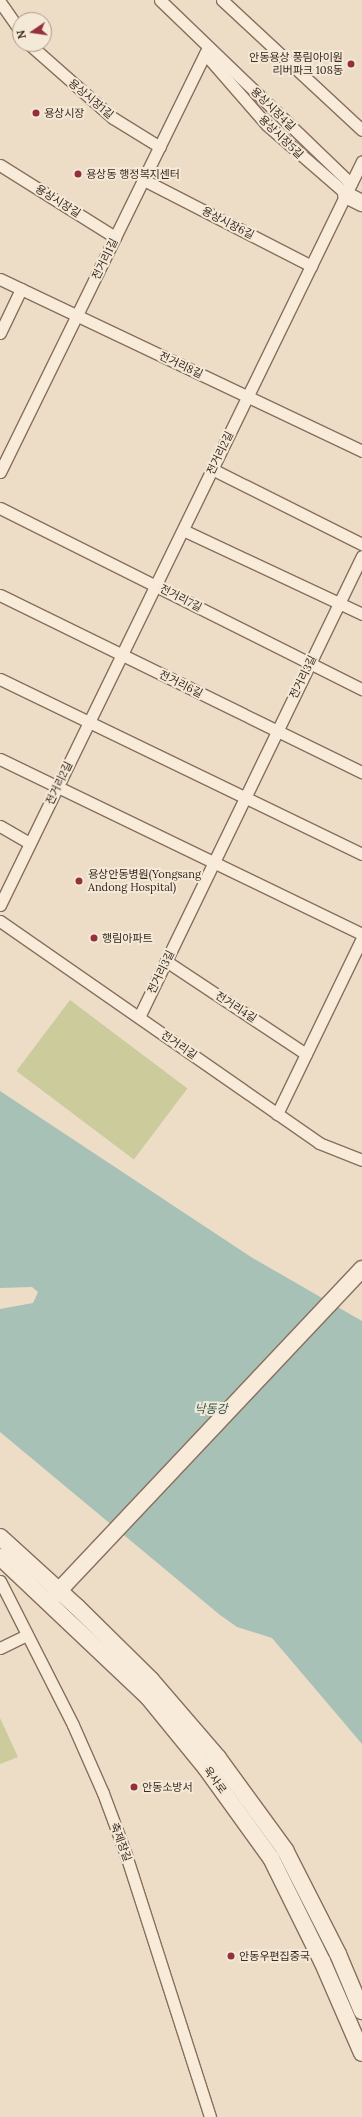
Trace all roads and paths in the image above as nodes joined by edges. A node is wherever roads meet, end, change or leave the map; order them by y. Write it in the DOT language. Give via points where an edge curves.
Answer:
graph roads {
  1 [pos="160,0"];
  2 [pos="222,0"];
  3 [pos="0,2"];
  4 [pos="12,20"];
  5 [pos="207,50"];
  6 [pos="38,52"];
  7 [pos="362,130"];
  8 [pos="160,147"];
  9 [pos="362,161"];
  10 [pos="0,165"];
  11 [pos="144,180"];
  12 [pos="349,189"];
  13 [pos="362,203"];
  14 [pos="362,207"];
  15 [pos="116,237"];
  16 [pos="312,266"];
  17 [pos="0,279"];
  18 [pos="21,289"];
  19 [pos="77,316"];
  20 [pos="0,333"];
  21 [pos="248,396"];
  22 [pos="362,451"];
  23 [pos="212,470"];
  24 [pos="0,472"];
  25 [pos="0,508"];
  26 [pos="183,530"];
  27 [pos="362,544"];
  28 [pos="362,556"];
  29 [pos="156,586"];
  30 [pos="0,595"];
  31 [pos="339,604"];
  32 [pos="362,614"];
  33 [pos="122,655"];
  34 [pos="310,663"];
  35 [pos="0,679"];
  36 [pos="362,689"];
  37 [pos="89,722"];
  38 [pos="277,731"];
  39 [pos="0,759"];
  40 [pos="362,772"];
  41 [pos="57,787"];
  42 [pos="245,798"];
  43 [pos="0,826"];
  44 [pos="30,843"];
  45 [pos="362,854"];
  46 [pos="214,862"];
  47 [pos="0,904"];
  48 [pos="0,921"];
  49 [pos="362,934"];
  50 [pos="362,938"];
  51 [pos="166,961"];
  52 [pos="139,1017"];
  53 [pos="306,1054"];
  54 [pos="277,1114"];
  55 [pos="362,1160"];
  56 [pos="362,1269"];
  57 [pos="0,1537"];
  58 [pos="0,1557"];
  59 [pos="0,1581"];
  60 [pos="60,1591"];
  61 [pos="48,1603"];
  62 [pos="27,1635"];
  63 [pos="0,1648"];
  64 [pos="362,2012"];
  65 [pos="362,2052"];
  66 [pos="210,2117"];
  1 -- 5 [label="street, 용상시장4길"];
  2 -- 7 [label="street"];
  3 -- 4 [label="street"];
  5 -- 8 [label="street, 전거리1길"];
  5 -- 12 [label="street, 용상시장4길"];
  5 -- 12 [label="street, 용상시장5길" via="267,125"];
  6 -- 8 [label="street, 용상시장1길" via="113,118"];
  8 -- 11 [label="street, 전거리1길"];
  9 -- 12 [label="street, 전거리2길"];
  10 -- 15 [label="street, 용상시장길"];
  11 -- 15 [label="street, 전거리1길"];
  11 -- 16 [label="street, 용상시장6길"];
  12 -- 13 [label="street"];
  12 -- 14 [label="street"];
  12 -- 16 [label="street, 전거리2길"];
  15 -- 19 [label="street, 전거리1길"];
  16 -- 21 [label="street, 전거리2길"];
  17 -- 18 [label="street, 전거리8길"];
  18 -- 19 [label="street, 전거리8길"];
  18 -- 20 [label="street"];
  19 -- 21 [label="street, 전거리8길"];
  19 -- 24 [label="street, 전거리1길"];
  21 -- 22 [label="street, 전거리8길"];
  21 -- 23 [label="street, 전거리2길"];
  23 -- 26 [label="street, 전거리2길"];
  23 -- 27 [label="street"];
  25 -- 29 [label="street, 전거리7길"];
  26 -- 29 [label="street, 전거리2길"];
  26 -- 31 [label="street"];
  28 -- 31 [label="street, 전거리3길"];
  29 -- 33 [label="street, 전거리2길"];
  29 -- 34 [label="street, 전거리7길"];
  30 -- 33 [label="street, 전거리6길"];
  31 -- 32 [label="street"];
  31 -- 34 [label="street, 전거리3길"];
  33 -- 37 [label="street, 전거리2길"];
  33 -- 38 [label="street, 전거리6길"];
  34 -- 36 [label="street, 전거리7길"];
  34 -- 38 [label="street, 전거리3길"];
  35 -- 37 [label="street"];
  37 -- 41 [label="street, 전거리2길"];
  37 -- 42 [label="street"];
  38 -- 40 [label="street, 전거리6길"];
  38 -- 42 [label="street, 전거리3길"];
  39 -- 41 [label="street"];
  41 -- 44 [label="street, 전거리2길"];
  41 -- 46 [label="street"];
  42 -- 45 [label="street"];
  42 -- 46 [label="street, 전거리3길"];
  43 -- 44 [label="street"];
  44 -- 47 [label="street, 전거리2길"];
  46 -- 49 [label="street"];
  46 -- 51 [label="street, 전거리3길"];
  48 -- 52 [label="street, 전거리길"];
  50 -- 53 [label="street"];
  51 -- 52 [label="street, 전거리3길"];
  51 -- 53 [label="street, 전거리4길"];
  52 -- 54 [label="street, 전거리길"];
  53 -- 54 [label="street"];
  54 -- 55 [label="street, 전거리길" via="319,1143"];
  56 -- 60 [label="street"];
  57 -- 60 [label="street, 육사로"];
  58 -- 61 [label="street, 육사로"];
  59 -- 62 [label="street, 축제장길"];
  60 -- 61 [label="street"];
  60 -- 64 [label="street, 육사로" via="156,1685 214,1753 285,1850 338,1954"];
  61 -- 65 [label="street, 육사로" via="148,1696 204,1765 271,1858 322,1961"];
  62 -- 63 [label="street"];
  62 -- 66 [label="street, 축제장길" via="73,1725 103,1793 126,1855"];
}
